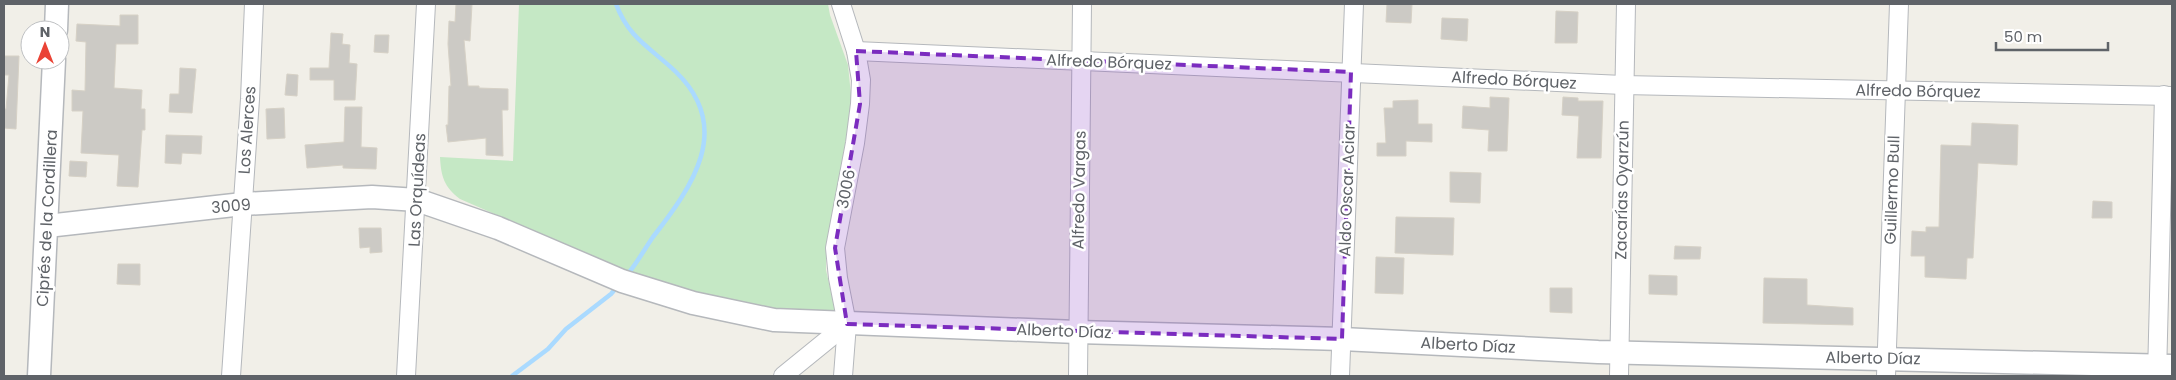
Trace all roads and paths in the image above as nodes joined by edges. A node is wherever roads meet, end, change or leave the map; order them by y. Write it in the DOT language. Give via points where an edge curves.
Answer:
graph roads {
  1 [pos="57,4"];
  2 [pos="254,4"];
  3 [pos="426,4"];
  4 [pos="841,4"];
  5 [pos="1082,4"];
  6 [pos="1354,4"];
  7 [pos="1626,4"];
  8 [pos="1899,4"];
  9 [pos="56,20"];
  10 [pos="856,51"];
  11 [pos="1082,61"];
  12 [pos="54,70"];
  13 [pos="1352,72"];
  14 [pos="1623,85"];
  15 [pos="1896,91"];
  16 [pos="2168,96"];
  17 [pos="416,200"];
  18 [pos="243,204"];
  19 [pos="47,226"];
  20 [pos="847,324"];
  21 [pos="1077,332"];
  22 [pos="1342,339"];
  23 [pos="1619,352"];
  24 [pos="1886,367"];
  25 [pos="2162,369"];
  26 [pos="39,376"];
  27 [pos="231,376"];
  28 [pos="406,376"];
  29 [pos="783,376"];
  30 [pos="843,376"];
  31 [pos="1078,376"];
  32 [pos="1340,376"];
  33 [pos="1619,376"];
  1 -- 9 [label="street"];
  2 -- 18 [label="street, Los Alerces"];
  3 -- 17 [label="street, Las Orquídeas"];
  4 -- 10 [label="street, 3006"];
  5 -- 11 [label="street, Alfredo Vargas"];
  6 -- 13 [label="street, Aldo Oscar Aciar"];
  7 -- 14 [label="street, Zacarías Oyarzún"];
  8 -- 15 [label="street, Guillermo Bull"];
  10 -- 11 [label="street, Alfredo Bórquez"];
  10 -- 20 [label="street, 3006" via="860,104 835,248"];
  11 -- 13 [label="street, Alfredo Bórquez"];
  11 -- 21 [label="street, Alfredo Vargas"];
  12 -- 19 [label="street, Ciprés de la Cordillera"];
  13 -- 14 [label="street, Alfredo Bórquez"];
  13 -- 22 [label="street, Aldo Oscar Aciar"];
  14 -- 15 [label="street, Alfredo Bórquez"];
  14 -- 23 [label="street, Zacarías Oyarzún"];
  15 -- 16 [label="street, Alfredo Bórquez"];
  15 -- 24 [label="street, Guillermo Bull"];
  16 -- 25 [label="street"];
  17 -- 18 [label="street, 3009" via="372,197"];
  17 -- 20 [label="street, 3009" via="498,228 622,281 693,304 774,320"];
  17 -- 28 [label="street, Las Orquídeas"];
  18 -- 19 [label="street, 3009"];
  18 -- 27 [label="street, Los Alerces"];
  19 -- 26 [label="street, Ciprés de la Cordillera"];
  20 -- 21 [label="street, Alberto Díaz"];
  20 -- 29 [label="street"];
  20 -- 30 [label="street, 3006"];
  21 -- 22 [label="street, Alberto Díaz"];
  21 -- 31 [label="street, Alfredo Vargas"];
  22 -- 23 [label="street, Alberto Díaz"];
  22 -- 32 [label="street, Aldo Oscar Aciar"];
  23 -- 24 [label="street, Alberto Díaz"];
  23 -- 33 [label="street, Zacarías Oyarzún"];
  24 -- 25 [label="street, Alberto Díaz"];
}
